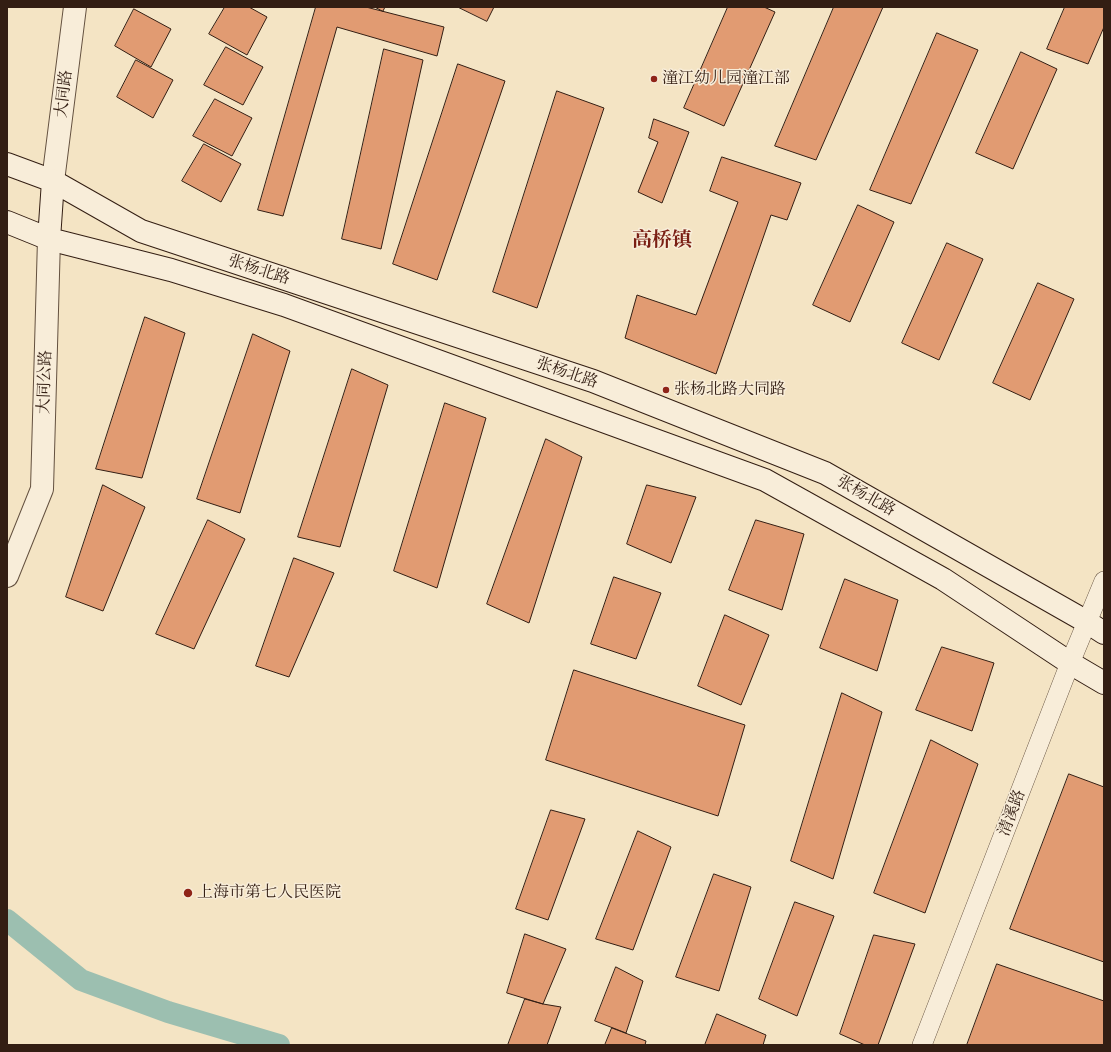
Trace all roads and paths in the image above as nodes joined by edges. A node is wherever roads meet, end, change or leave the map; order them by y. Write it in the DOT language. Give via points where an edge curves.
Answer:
graph roads {
  1 [pos="75,7"];
  2 [pos="7,164"];
  3 [pos="53,181"];
  4 [pos="7,222"];
  5 [pos="49,239"];
  6 [pos="7,576"];
  7 [pos="1104,581"];
  8 [pos="1096,628"];
  9 [pos="1070,663"];
  10 [pos="1104,683"];
  11 [pos="922,1045"];
  1 -- 3 [label="main road, 大同路"];
  2 -- 3 [label="main road, 张杨北路"];
  3 -- 5 [label="main road, 大同公路"];
  3 -- 8 [label="main road, 张杨北路" via="141,231 594,381 825,473"];
  4 -- 5 [label="main road, 张杨北路"];
  5 -- 6 [label="main road, 大同公路" via="42,489"];
  5 -- 9 [label="main road, 张杨北路" via="171,270 284,305 765,480 943,579"];
  7 -- 8 [label="street, 清溪路"];
  8 -- 9 [label="street, 清溪路"];
  9 -- 10 [label="main road, 张杨北路"];
  9 -- 11 [label="street, 清溪路"];
}
